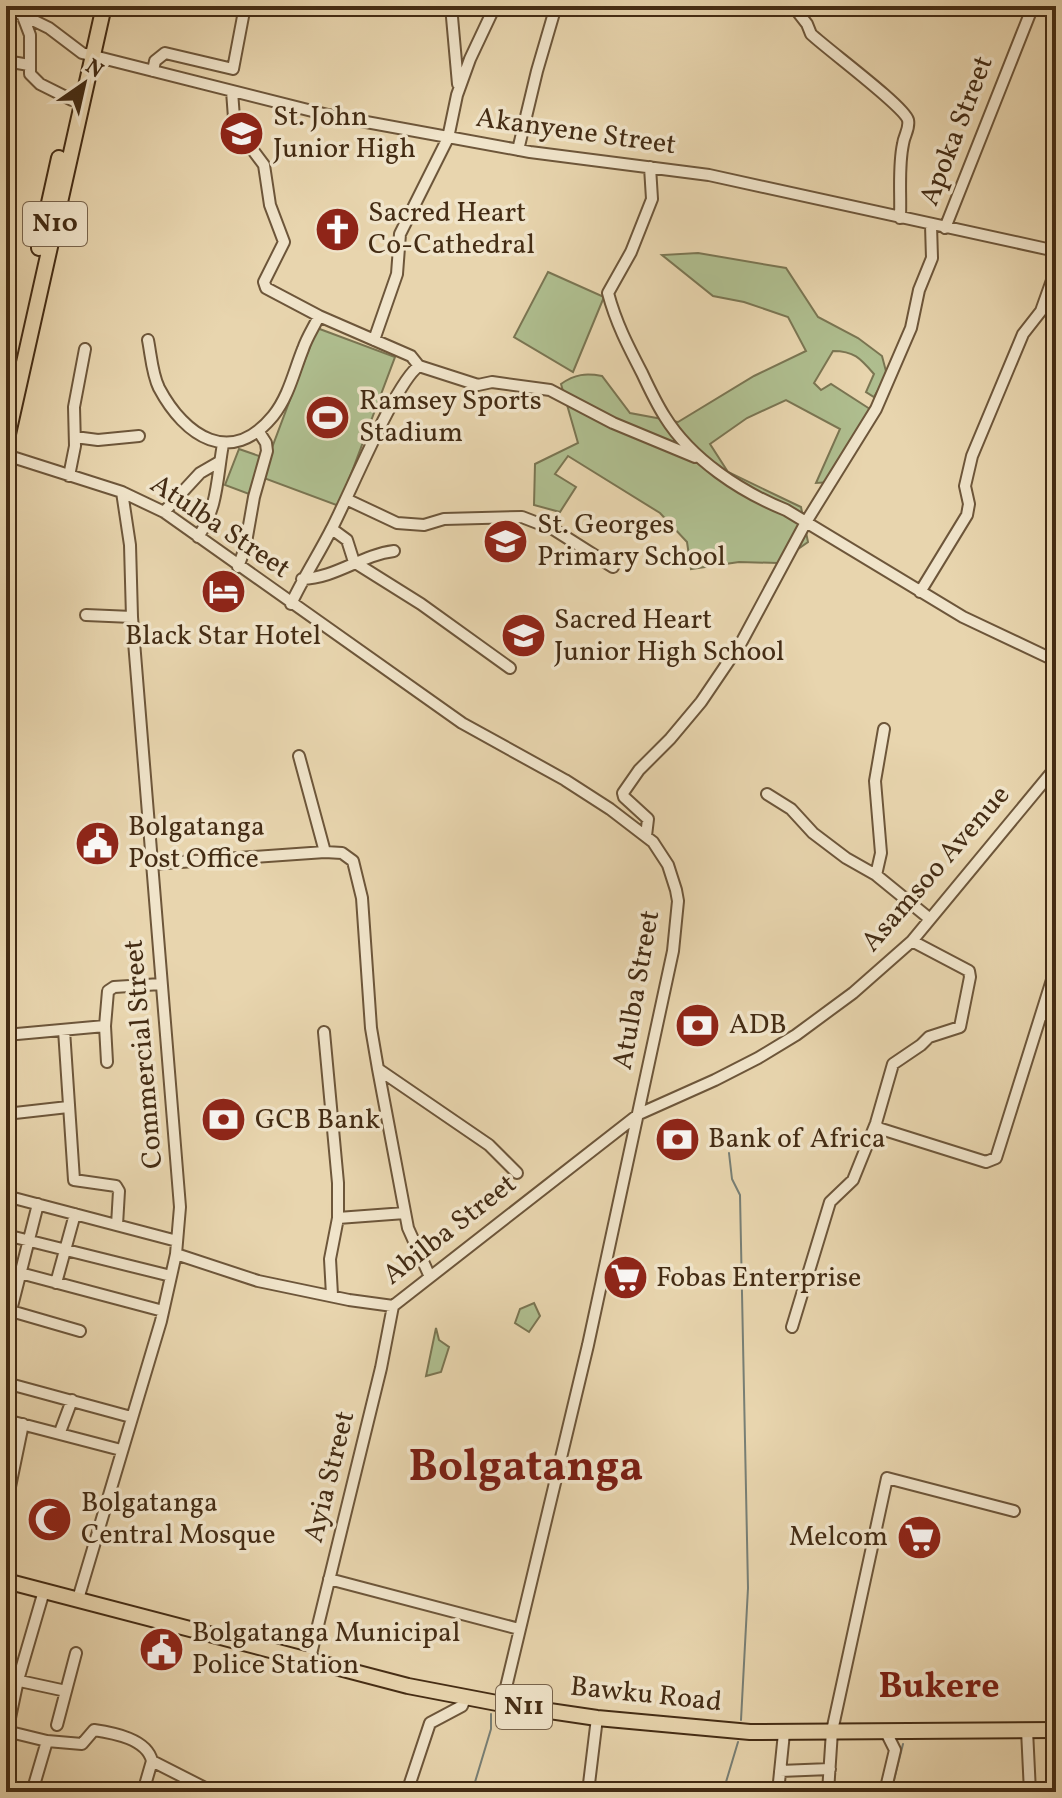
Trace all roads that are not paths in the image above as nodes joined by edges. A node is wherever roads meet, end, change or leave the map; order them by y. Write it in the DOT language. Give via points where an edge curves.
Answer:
graph roads {
  1 [pos="94,6"];
  2 [pos="104,6"];
  3 [pos="245,6"];
  4 [pos="451,6"];
  5 [pos="495,6"];
  6 [pos="556,6"];
  7 [pos="793,6"];
  8 [pos="1019,6"];
  9 [pos="6,7"];
  10 [pos="1032,8"];
  11 [pos="23,10"];
  12 [pos="87,54"];
  13 [pos="6,61"];
  14 [pos="29,65"];
  15 [pos="153,71"];
  16 [pos="459,90"];
  17 [pos="232,91"];
  18 [pos="72,100"];
  19 [pos="448,138"];
  20 [pos="518,150"];
  21 [pos="650,167"];
  22 [pos="900,218"];
  23 [pos="931,225"];
  24 [pos="945,228"];
  25 [pos="1056,251"];
  26 [pos="1056,269"];
  27 [pos="319,316"];
  28 [pos="148,340"];
  29 [pos="374,340"];
  30 [pos="85,349"];
  31 [pos="419,366"];
  32 [pos="6,401"];
  33 [pos="259,432"];
  34 [pos="139,436"];
  35 [pos="75,437"];
  36 [pos="6,443"];
  37 [pos="223,444"];
  38 [pos="6,455"];
  39 [pos="702,460"];
  40 [pos="219,462"];
  41 [pos="69,476"];
  42 [pos="122,492"];
  43 [pos="346,499"];
  44 [pos="164,512"];
  45 [pos="806,522"];
  46 [pos="332,529"];
  47 [pos="198,537"];
  48 [pos="394,551"];
  49 [pos="354,562"];
  50 [pos="238,567"];
  51 [pos="613,567"];
  52 [pos="302,579"];
  53 [pos="920,592"];
  54 [pos="291,604"];
  55 [pos="86,615"];
  56 [pos="132,617"];
  57 [pos="1056,661"];
  58 [pos="510,668"];
  59 [pos="884,729"];
  60 [pos="299,756"];
  61 [pos="1056,767"];
  62 [pos="767,794"];
  63 [pos="646,836"];
  64 [pos="325,852"];
  65 [pos="152,864"];
  66 [pos="876,875"];
  67 [pos="930,919"];
  68 [pos="912,941"];
  69 [pos="1056,967"];
  70 [pos="161,984"];
  71 [pos="1042,1014"];
  72 [pos="1056,1018"];
  73 [pos="105,1026"];
  74 [pos="64,1030"];
  75 [pos="324,1032"];
  76 [pos="6,1035"];
  77 [pos="107,1062"];
  78 [pos="378,1069"];
  79 [pos="68,1107"];
  80 [pos="6,1114"];
  81 [pos="639,1114"];
  82 [pos="876,1123"];
  83 [pos="517,1173"];
  84 [pos="6,1196"];
  85 [pos="38,1204"];
  86 [pos="405,1213"];
  87 [pos="75,1214"];
  88 [pos="338,1218"];
  89 [pos="117,1225"];
  90 [pos="6,1235"];
  91 [pos="29,1240"];
  92 [pos="177,1241"];
  93 [pos="65,1249"];
  94 [pos="176,1254"];
  95 [pos="20,1273"];
  96 [pos="171,1276"];
  97 [pos="430,1277"];
  98 [pos="56,1283"];
  99 [pos="332,1295"];
  100 [pos="393,1306"];
  101 [pos="11,1311"];
  102 [pos="163,1311"];
  103 [pos="792,1327"];
  104 [pos="6,1330"];
  105 [pos="80,1331"];
  106 [pos="6,1383"];
  107 [pos="72,1400"];
  108 [pos="131,1417"];
  109 [pos="6,1420"];
  110 [pos="23,1424"];
  111 [pos="60,1432"];
  112 [pos="121,1450"];
  113 [pos="6,1506"];
  114 [pos="1014,1511"];
  115 [pos="329,1579"];
  116 [pos="8,1582"];
  117 [pos="44,1591"];
  118 [pos="78,1599"];
  119 [pos="6,1602"];
  120 [pos="519,1629"];
  121 [pos="76,1653"];
  122 [pos="310,1658"];
  123 [pos="6,1678"];
  124 [pos="18,1680"];
  125 [pos="66,1691"];
  126 [pos="466,1697"];
  127 [pos="502,1704"];
  128 [pos="597,1718"];
  129 [pos="57,1725"];
  130 [pos="1027,1730"];
  131 [pos="1056,1730"];
  132 [pos="7,1731"];
  133 [pos="832,1731"];
  134 [pos="886,1732"];
  135 [pos="784,1733"];
  136 [pos="47,1741"];
  137 [pos="152,1761"];
  138 [pos="830,1769"];
  139 [pos="780,1771"];
  140 [pos="199,1788"];
  141 [pos="32,1792"];
  142 [pos="143,1792"];
  143 [pos="213,1792"];
  144 [pos="407,1792"];
  145 [pos="588,1792"];
  146 [pos="778,1792"];
  147 [pos="828,1792"];
  148 [pos="885,1792"];
  149 [pos="1030,1792"];
  1 -- 12 [label="highway, N10"];
  2 -- 12 [label="highway, N10"];
  3 -- 15 [label="street" via="233,69 165,53"];
  4 -- 16 [label="street"];
  5 -- 16 [label="street"];
  6 -- 20 [label="street"];
  7 -- 22 [label="street" via="811,34 907,117"];
  8 -- 10 [label="street"];
  9 -- 11 [label="street"];
  10 -- 24 [label="street, Apoka Street"];
  11 -- 12 [label="street"];
  11 -- 14 [label="street" via="30,35"];
  12 -- 15 [label="street, Akanyene Street"];
  12 -- 18 [label="highway, N10"];
  12 -- 36 [label="highway, N10"];
  13 -- 14 [label="street"];
  14 -- 18 [label="street" via="40,84"];
  15 -- 17 [label="street, Akanyene Street"];
  16 -- 19 [label="street"];
  17 -- 19 [label="street, Akanyene Street"];
  17 -- 27 [label="street" via="234,118 264,165 270,205 284,242 264,282 266,288"];
  18 -- 32 [label="highway, N10"];
  19 -- 20 [label="street, Akanyene Street"];
  19 -- 29 [label="street" via="400,234 397,274"];
  20 -- 21 [label="street, Akanyene Street"];
  21 -- 22 [label="street, Akanyene Street"];
  21 -- 39 [label="street" via="652,199 608,293 615,322 665,418"];
  22 -- 23 [label="street, Akanyene Street"];
  23 -- 24 [label="street, Akanyene Street"];
  23 -- 45 [label="street" via="932,258 911,328 876,409"];
  24 -- 25 [label="street, Akanyene Street"];
  26 -- 53 [label="street" via="972,456 965,486 967,515"];
  27 -- 29 [label="street"];
  27 -- 33 [label="street" via="276,413"];
  28 -- 37 [label="street" via="158,386 192,429"];
  29 -- 31 [label="street" via="411,356"];
  30 -- 35 [label="street" via="74,407"];
  31 -- 39 [label="street" via="478,385 550,390"];
  31 -- 43 [label="street" via="398,394"];
  33 -- 37 [label="street"];
  33 -- 50 [label="street" via="267,451"];
  34 -- 35 [label="street"];
  35 -- 41 [label="street"];
  37 -- 40 [label="street"];
  38 -- 41 [label="street, Atulba Street"];
  39 -- 45 [label="street"];
  40 -- 44 [label="street" via="200,473"];
  40 -- 47 [label="street" via="214,504"];
  41 -- 42 [label="street, Atulba Street"];
  42 -- 44 [label="street, Atulba Street"];
  42 -- 56 [label="street, Commercial Street"];
  43 -- 46 [label="street"];
  43 -- 51 [label="street" via="397,523 522,517 553,529"];
  44 -- 47 [label="street, Atulba Street"];
  45 -- 53 [label="street"];
  45 -- 63 [label="street" via="741,643 701,702 623,793 648,819"];
  46 -- 49 [label="street" via="347,540"];
  46 -- 52 [label="street"];
  47 -- 50 [label="street, Atulba Street"];
  48 -- 49 [label="street"];
  49 -- 52 [label="street" via="318,579"];
  49 -- 58 [label="street"];
  50 -- 54 [label="street, Atulba Street"];
  52 -- 54 [label="street"];
  53 -- 57 [label="street"];
  54 -- 63 [label="street, Atulba Street" via="462,723 565,780"];
  55 -- 56 [label="street"];
  56 -- 65 [label="street, Commercial Street"];
  59 -- 66 [label="street" via="875,781 881,853"];
  60 -- 64 [label="street"];
  61 -- 67 [label="street, Asamsoo Avenue"];
  62 -- 66 [label="street" via="835,850"];
  63 -- 81 [label="street, Atulba Street" via="665,858 678,901 673,951"];
  64 -- 65 [label="street"];
  64 -- 78 [label="street" via="342,853 353,861 362,898"];
  65 -- 70 [label="street, Commercial Street"];
  66 -- 67 [label="street"];
  67 -- 68 [label="street, Asamsoo Avenue"];
  68 -- 81 [label="street, Asamsoo Avenue" via="796,1035"];
  68 -- 82 [label="street" via="966,969 970,977 960,1027 930,1036 894,1062"];
  69 -- 71 [label="street"];
  70 -- 73 [label="street" via="108,991"];
  70 -- 92 [label="street, Commercial Street" via="179,1181"];
  71 -- 72 [label="street"];
  71 -- 82 [label="street" via="993,1160 878,1128"];
  73 -- 74 [label="street"];
  73 -- 77 [label="street"];
  74 -- 76 [label="street"];
  74 -- 79 [label="street"];
  75 -- 88 [label="street"];
  78 -- 83 [label="street" via="489,1145"];
  78 -- 86 [label="street"];
  79 -- 80 [label="street"];
  79 -- 89 [label="street" via="74,1180 116,1186"];
  81 -- 97 [label="street, Abilba Street"];
  81 -- 120 [label="street, Atulba Street"];
  82 -- 103 [label="street" via="853,1180 830,1202"];
  84 -- 85 [label="street"];
  85 -- 87 [label="street"];
  85 -- 91 [label="street"];
  86 -- 88 [label="street"];
  86 -- 97 [label="street"];
  87 -- 89 [label="street"];
  87 -- 93 [label="street"];
  88 -- 99 [label="street" via="330,1259"];
  89 -- 92 [label="street"];
  90 -- 91 [label="street"];
  91 -- 93 [label="street"];
  91 -- 95 [label="street"];
  92 -- 94 [label="street, Commercial Street"];
  93 -- 96 [label="street"];
  93 -- 98 [label="street"];
  94 -- 96 [label="street, Commercial Street"];
  94 -- 99 [label="street, Abilba Street" via="258,1281"];
  95 -- 98 [label="street"];
  95 -- 101 [label="street"];
  96 -- 102 [label="street, Commercial Street"];
  97 -- 100 [label="street, Abilba Street"];
  98 -- 102 [label="street"];
  99 -- 100 [label="street, Abilba Street"];
  100 -- 115 [label="street, Ayia Street"];
  101 -- 104 [label="street"];
  101 -- 105 [label="street"];
  102 -- 108 [label="street, Commercial Street"];
  106 -- 107 [label="street"];
  107 -- 108 [label="street"];
  107 -- 111 [label="street"];
  108 -- 112 [label="street, Commercial Street"];
  109 -- 110 [label="street"];
  110 -- 111 [label="street"];
  110 -- 113 [label="street"];
  111 -- 112 [label="street"];
  112 -- 118 [label="street, Commercial Street"];
  114 -- 133 [label="street" via="887,1478"];
  115 -- 120 [label="street"];
  115 -- 122 [label="street, Ayia Street"];
  116 -- 117 [label="highway, Bawku Road / N11"];
  116 -- 119 [label="street"];
  117 -- 118 [label="highway, Bawku Road / N11"];
  117 -- 124 [label="street"];
  118 -- 122 [label="highway, Bawku Road / N11"];
  120 -- 127 [label="street, Atulba Street"];
  121 -- 125 [label="street"];
  122 -- 126 [label="highway, Bawku Road / N11"];
  123 -- 124 [label="street"];
  124 -- 125 [label="street"];
  124 -- 132 [label="street"];
  125 -- 129 [label="street"];
  126 -- 127 [label="highway, Bawku Road / N11"];
  126 -- 144 [label="street" via="462,1706 430,1723"];
  127 -- 128 [label="highway, Bawku Road / N11"];
  128 -- 135 [label="highway, Bawku Road / N11"];
  128 -- 145 [label="street"];
  130 -- 131 [label="highway, Bawku Road / N11"];
  130 -- 134 [label="highway, Bawku Road / N11"];
  130 -- 149 [label="street"];
  132 -- 136 [label="street"];
  133 -- 134 [label="highway, Bawku Road / N11"];
  133 -- 135 [label="highway, Bawku Road / N11"];
  133 -- 138 [label="street"];
  134 -- 148 [label="street" via="895,1750"];
  135 -- 139 [label="street"];
  136 -- 137 [label="street" via="82,1744 94,1730 143,1746"];
  136 -- 141 [label="street"];
  137 -- 140 [label="street"];
  137 -- 142 [label="street"];
  138 -- 139 [label="street"];
  138 -- 147 [label="street"];
  139 -- 146 [label="street"];
  140 -- 143 [label="street"];
}
